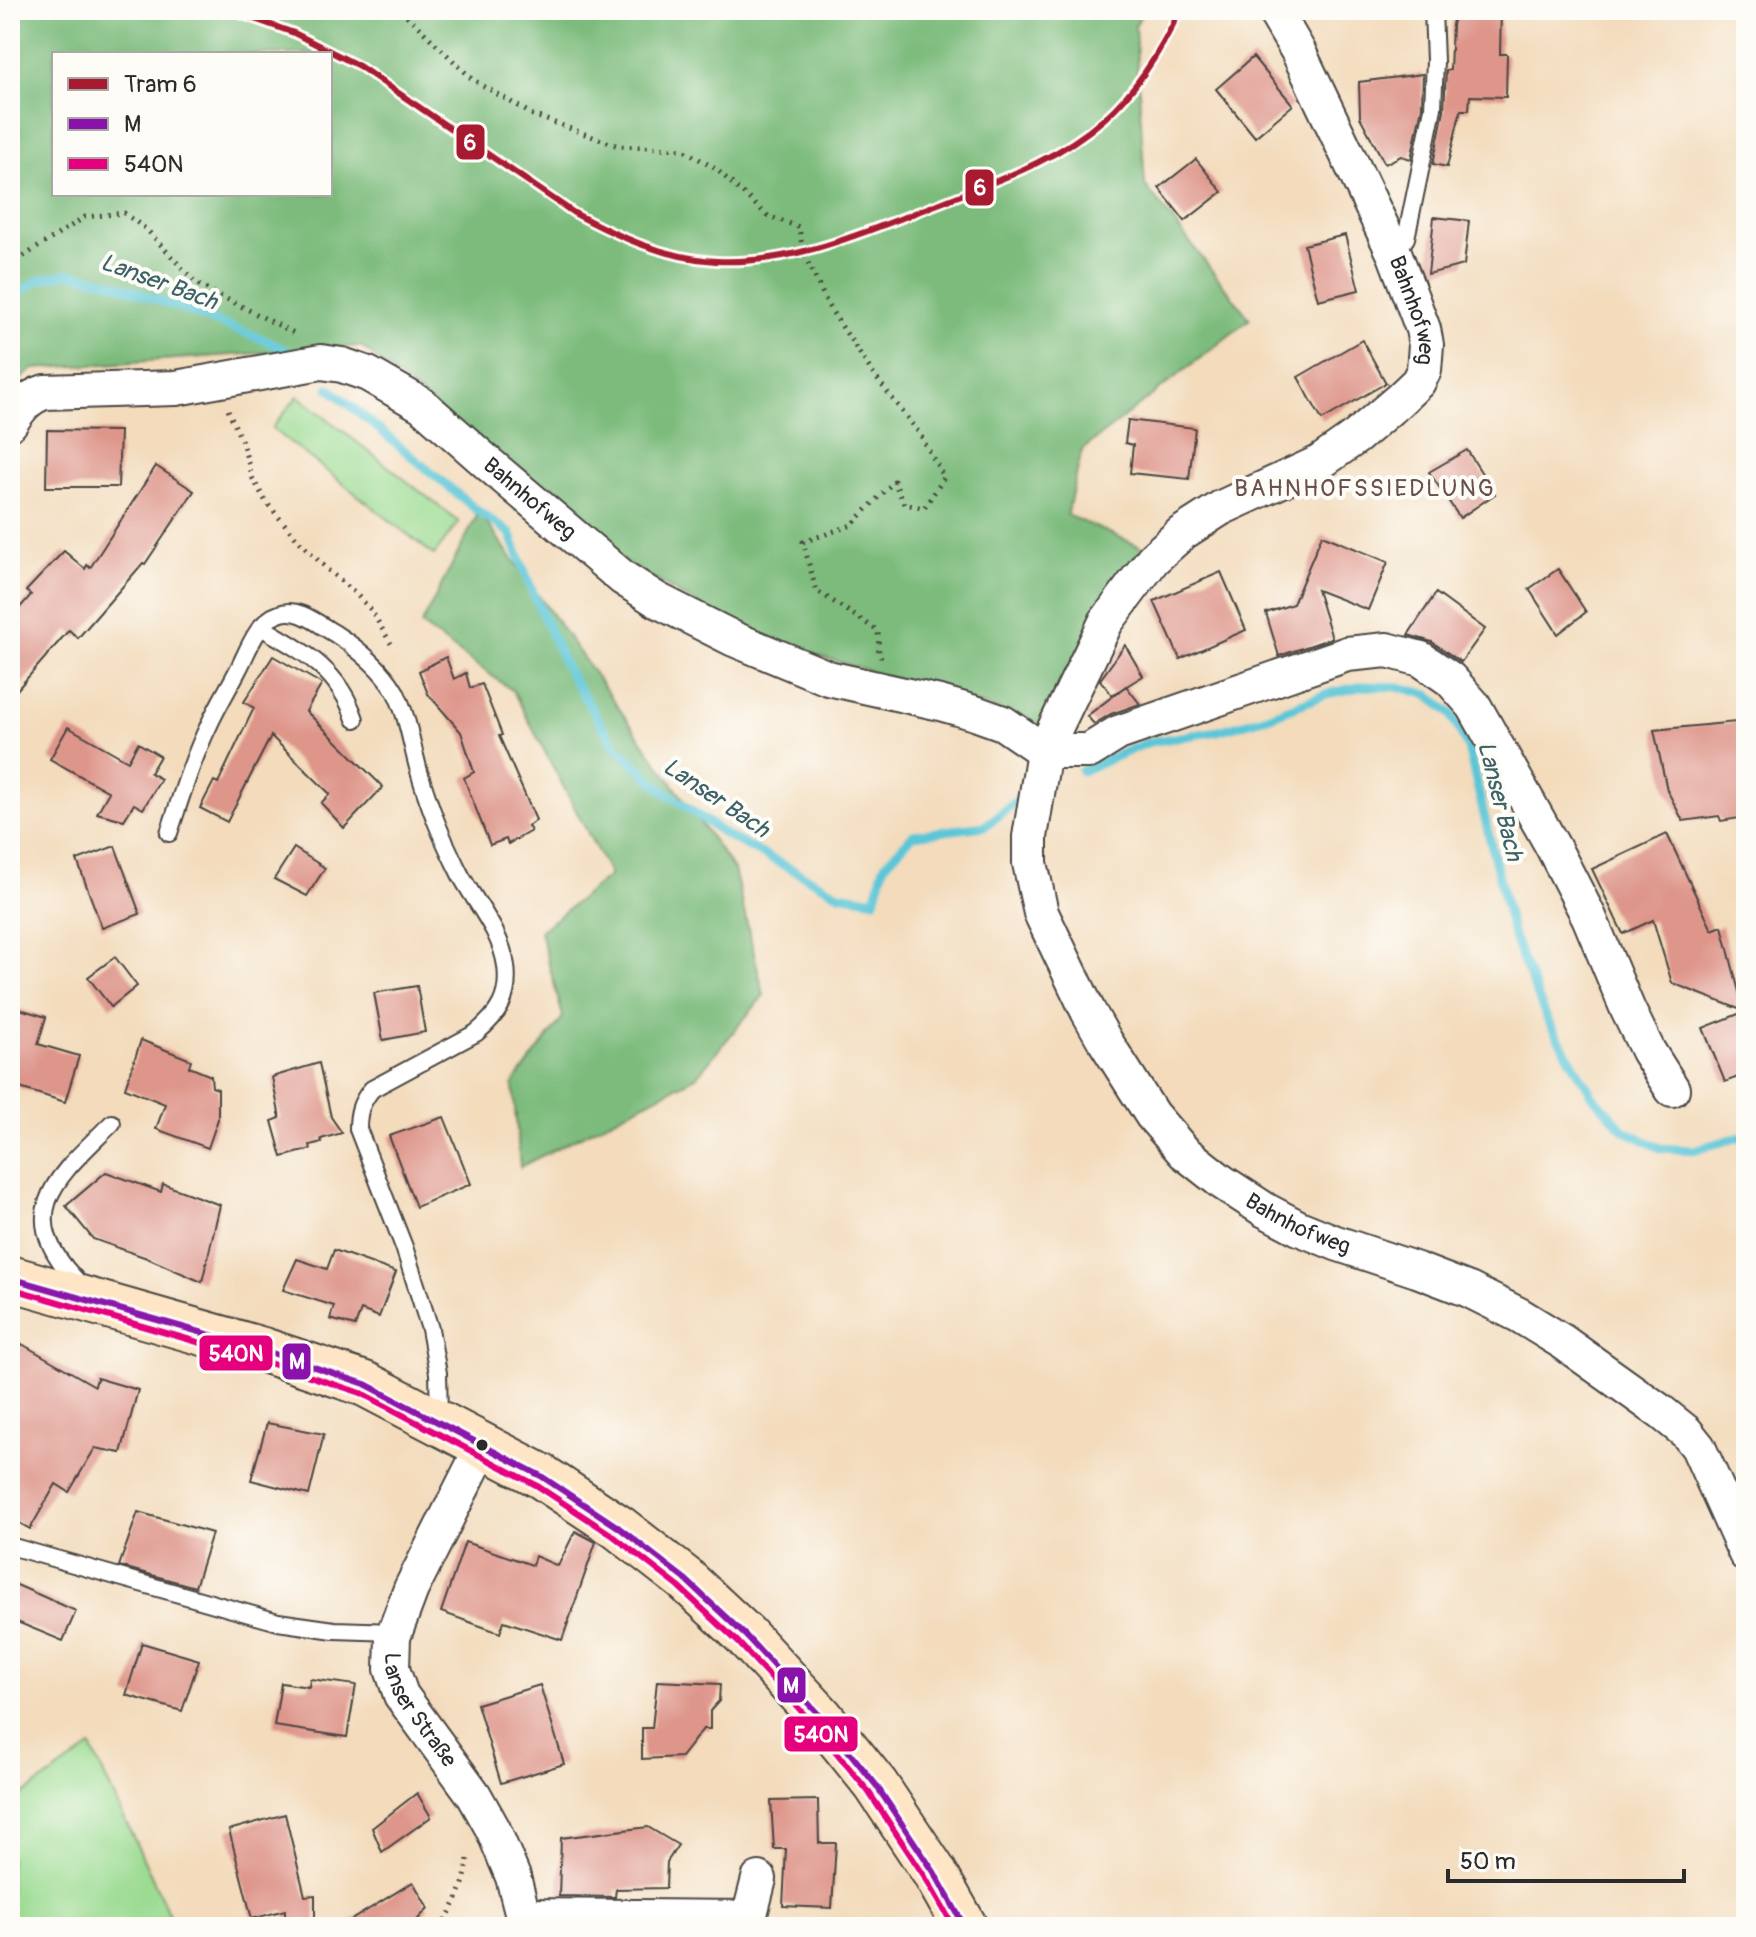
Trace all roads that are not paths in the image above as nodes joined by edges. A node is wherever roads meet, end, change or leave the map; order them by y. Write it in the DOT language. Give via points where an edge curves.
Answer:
graph roads {
  1 [pos="1274,10"];
  2 [pos="1433,10"];
  3 [pos="1395,255"];
  4 [pos="10,423"];
  5 [pos="261,627"];
  6 [pos="355,719"];
  7 [pos="1044,751"];
  8 [pos="169,833"];
  9 [pos="1672,1089"];
  10 [pos="112,1123"];
  11 [pos="10,1278"];
  12 [pos="73,1296"];
  13 [pos="439,1421"];
  14 [pos="484,1444"];
  15 [pos="10,1546"];
  16 [pos="1746,1554"];
  17 [pos="395,1632"];
  18 [pos="759,1879"];
  19 [pos="525,1921"];
  20 [pos="965,1927"];
  1 -- 3 [label="street, Bahnhofweg"];
  2 -- 3 [label="lane" via="1433,108 1406,238"];
  3 -- 7 [label="street, Bahnhofweg" via="1426,345 1418,382 1319,463 1207,516 1153,559 1106,622"];
  4 -- 7 [label="street, Bahnhofweg" via="25,403 45,392 176,388 321,362 342,365 422,405 623,578 657,600 828,678 1003,723"];
  5 -- 6 [label="lane" via="322,665 339,685"];
  5 -- 8 [label="lane" via="209,724"];
  5 -- 13 [label="lane" via="278,614 306,616 351,644 393,689 436,823 503,950 506,990 489,1022 372,1089 358,1114 358,1129 430,1329"];
  7 -- 9 [label="street" via="1089,751 1118,733 1347,654 1387,650 1421,659 1450,679 1474,706 1553,847 1648,1051"];
  7 -- 16 [label="street, Bahnhofweg" via="1030,837 1041,913 1105,1041 1152,1115 1184,1152 1222,1182 1299,1228 1456,1285 1519,1315 1661,1412 1698,1447"];
  10 -- 12 [label="lane" via="59,1178 45,1208 48,1237 76,1280"];
  11 -- 12 [label="main road"];
  12 -- 13 [label="main road" via="330,1371"];
  13 -- 14 [label="main road"];
  14 -- 17 [label="street, Lanser Straße"];
  14 -- 20 [label="main road" via="618,1527 745,1635 876,1785"];
  15 -- 17 [label="lane" via="278,1622"];
  17 -- 19 [label="street, Lanser Straße" via="392,1669 401,1695 493,1829"];
  18 -- 19 [label="street" via="749,1918"];
}
